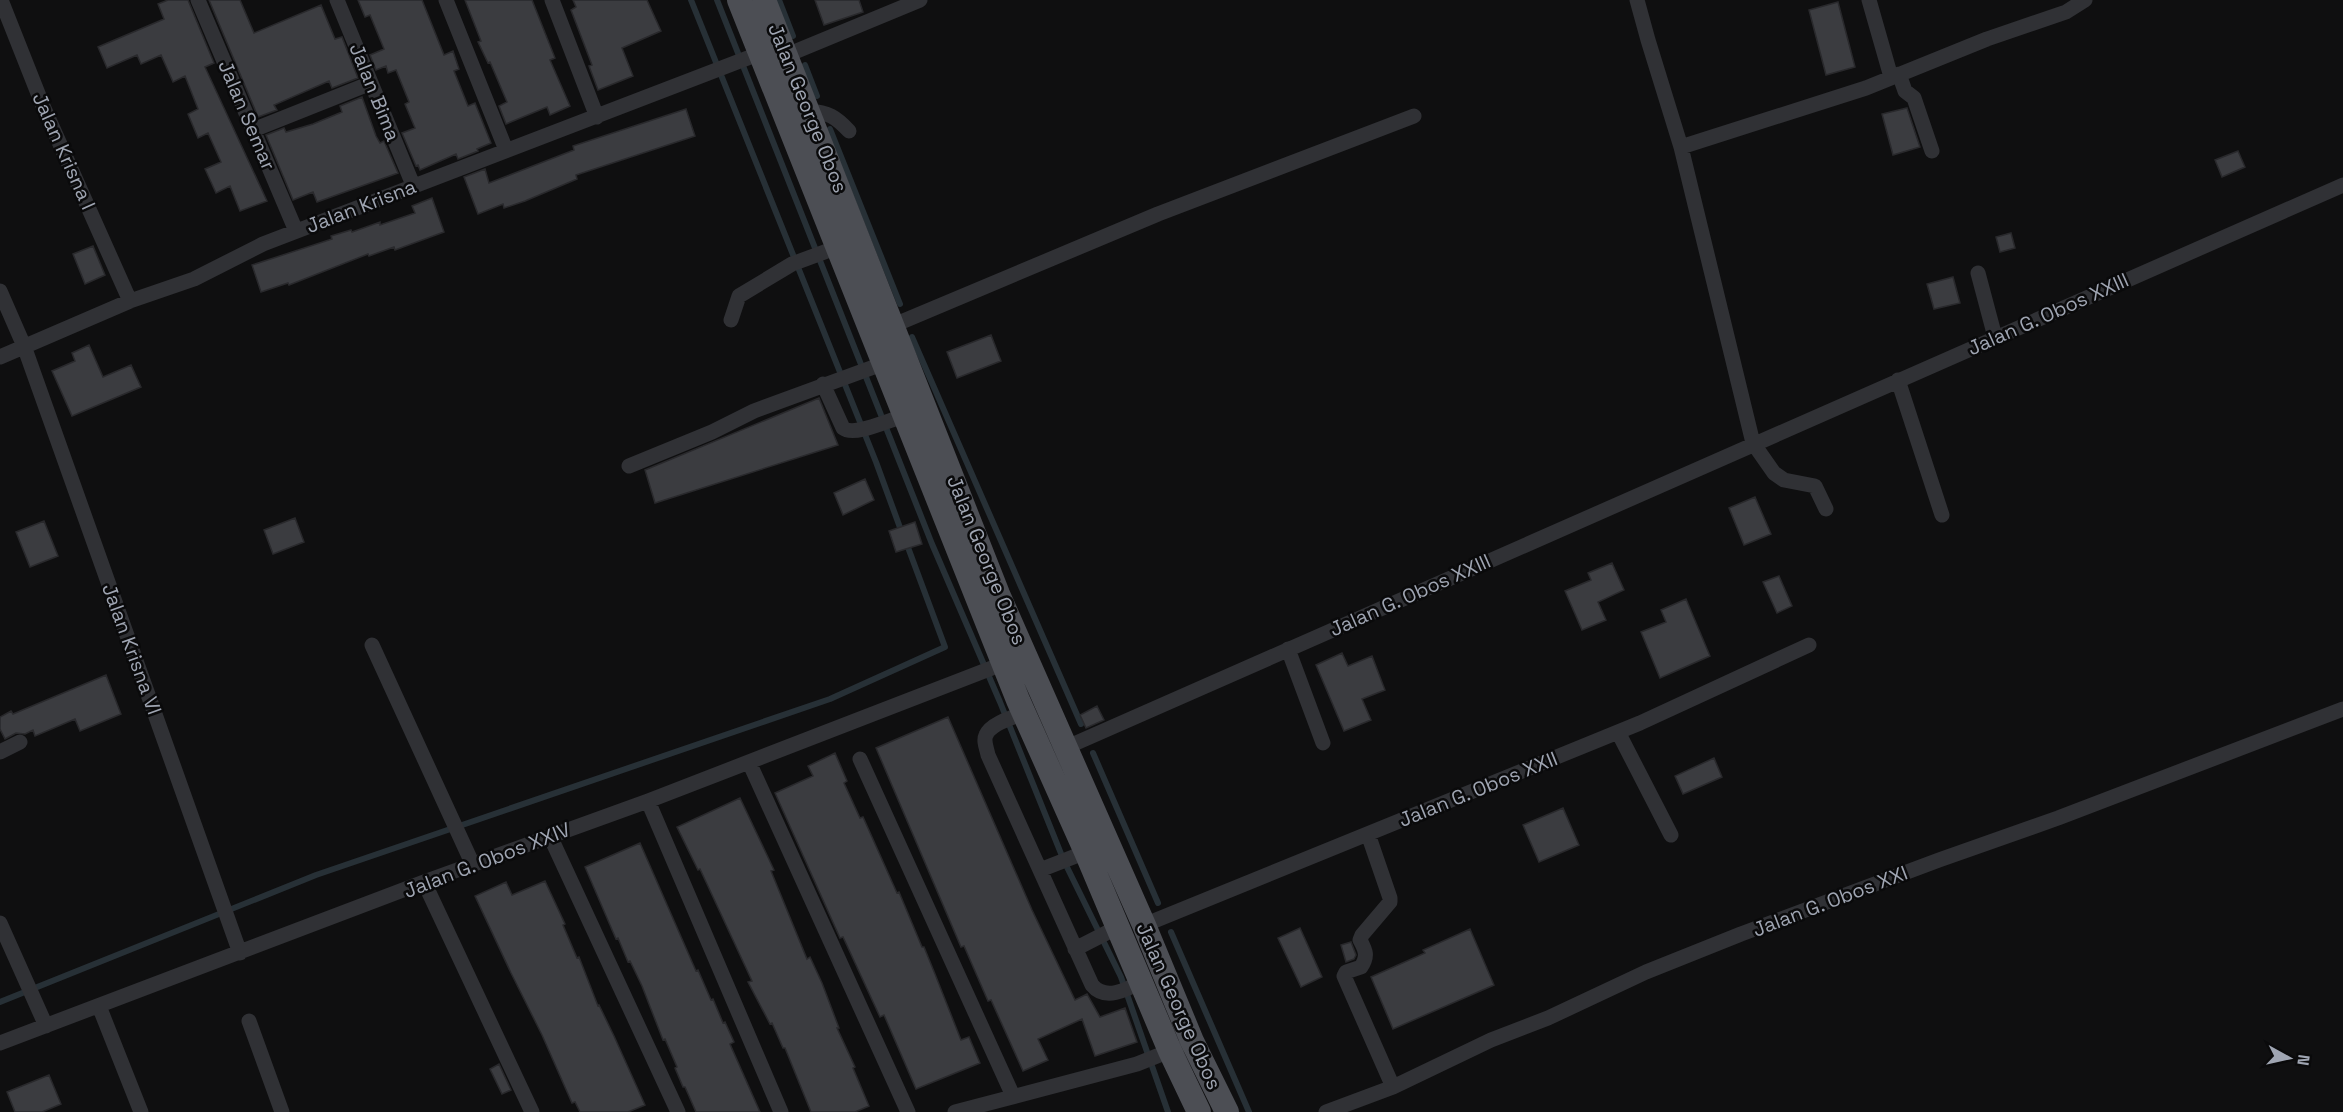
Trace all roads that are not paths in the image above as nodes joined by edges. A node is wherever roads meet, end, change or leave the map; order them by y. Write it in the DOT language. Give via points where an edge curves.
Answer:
graph roads {
  1 [pos="1,0"];
  2 [pos="198,0"];
  3 [pos="338,0"];
  4 [pos="446,0"];
  5 [pos="552,0"];
  6 [pos="739,0"];
  7 [pos="764,0"];
  8 [pos="920,0"];
  9 [pos="1637,0"];
  10 [pos="1869,0"];
  11 [pos="2085,0"];
  12 [pos="771,52"];
  13 [pos="1895,76"];
  14 [pos="371,83"];
  15 [pos="809,111"];
  16 [pos="1414,116"];
  17 [pos="597,117"];
  18 [pos="253,130"];
  19 [pos="849,131"];
  20 [pos="1682,147"];
  21 [pos="506,150"];
  22 [pos="1932,151"];
  23 [pos="413,185"];
  24 [pos="2343,185"];
  25 [pos="296,231"];
  26 [pos="825,252"];
  27 [pos="1978,273"];
  28 [pos="0,291"];
  29 [pos="130,301"];
  30 [pos="730,321"];
  31 [pos="894,325"];
  32 [pos="1995,337"];
  33 [pos="24,346"];
  34 [pos="0,357"];
  35 [pos="870,369"];
  36 [pos="1898,380"];
  37 [pos="823,384"];
  38 [pos="889,421"];
  39 [pos="1753,443"];
  40 [pos="629,466"];
  41 [pos="1826,509"];
  42 [pos="1942,515"];
  43 [pos="372,645"];
  44 [pos="1809,645"];
  45 [pos="1288,649"];
  46 [pos="1008,662"];
  47 [pos="2343,709"];
  48 [pos="1013,718"];
  49 [pos="1618,732"];
  50 [pos="20,742"];
  51 [pos="1323,743"];
  52 [pos="1067,747"];
  53 [pos="0,752"];
  54 [pos="860,759"];
  55 [pos="749,762"];
  56 [pos="648,801"];
  57 [pos="1368,834"];
  58 [pos="1671,835"];
  59 [pos="550,836"];
  60 [pos="1071,858"];
  61 [pos="473,865"];
  62 [pos="1040,870"];
  63 [pos="424,882"];
  64 [pos="0,923"];
  65 [pos="1144,925"];
  66 [pos="1105,934"];
  67 [pos="1075,949"];
  68 [pos="240,953"];
  69 [pos="1129,987"];
  70 [pos="99,1006"];
  71 [pos="249,1021"];
  72 [pos="46,1026"];
  73 [pos="1192,1041"];
  74 [pos="0,1043"];
  75 [pos="1164,1054"];
  76 [pos="1393,1087"];
  77 [pos="1013,1096"];
  78 [pos="141,1112"];
  79 [pos="282,1112"];
  80 [pos="532,1112"];
  81 [pos="678,1112"];
  82 [pos="780,1112"];
  83 [pos="908,1112"];
  84 [pos="955,1112"];
  85 [pos="1199,1112"];
  86 [pos="1227,1112"];
  87 [pos="1326,1112"];
  1 -- 29 [label="street, Jalan Krisna I" via="43,106"];
  2 -- 18 [label="street, Jalan Semar"];
  3 -- 14 [label="street, Jalan Bima"];
  4 -- 21 [label="street"];
  5 -- 17 [label="street"];
  6 -- 12 [label="main road, Jalan George Obos"];
  7 -- 12 [label="main road, Jalan George Obos"];
  8 -- 12 [label="street, Jalan Krisna"];
  9 -- 20 [label="street"];
  10 -- 13 [label="street"];
  11 -- 13 [label="street" via="2066,12"];
  12 -- 15 [label="main road, Jalan George Obos"];
  12 -- 17 [label="street, Jalan Krisna"];
  12 -- 26 [label="main road, Jalan George Obos"];
  13 -- 20 [label="street"];
  13 -- 22 [label="street" via="1914,98"];
  14 -- 18 [label="street"];
  14 -- 23 [label="street, Jalan Bima"];
  15 -- 19 [label="street" via="831,114"];
  15 -- 31 [label="main road, Jalan George Obos"];
  16 -- 31 [label="street" via="1158,214"];
  17 -- 21 [label="street, Jalan Krisna"];
  18 -- 25 [label="street, Jalan Semar"];
  20 -- 39 [label="street"];
  21 -- 23 [label="street, Jalan Krisna"];
  23 -- 25 [label="street, Jalan Krisna"];
  24 -- 32 [label="street, Jalan G. Obos XXIII"];
  25 -- 29 [label="street, Jalan Krisna" via="194,279"];
  26 -- 30 [label="street" via="792,264 739,296"];
  26 -- 35 [label="main road, Jalan George Obos"];
  27 -- 32 [label="street"];
  28 -- 33 [label="street, Jalan Krisna VI"];
  29 -- 33 [label="street, Jalan Krisna"];
  31 -- 46 [label="main road, Jalan George Obos" via="998,594"];
  32 -- 36 [label="street, Jalan G. Obos XXIII"];
  33 -- 34 [label="street, Jalan Krisna"];
  33 -- 68 [label="street, Jalan Krisna VI"];
  35 -- 37 [label="street"];
  35 -- 38 [label="main road, Jalan George Obos"];
  36 -- 39 [label="street, Jalan G. Obos XXIII"];
  36 -- 42 [label="street"];
  37 -- 38 [label="street" via="843,428 851,432"];
  37 -- 40 [label="street"];
  38 -- 46 [label="main road, Jalan George Obos"];
  39 -- 41 [label="street" via="1774,473 1784,480 1815,486"];
  39 -- 45 [label="street, Jalan G. Obos XXIII"];
  43 -- 61 [label="street"];
  44 -- 49 [label="street, Jalan G. Obos XXII"];
  45 -- 51 [label="street"];
  45 -- 52 [label="street, Jalan G. Obos XXIII"];
  46 -- 48 [label="main road, Jalan George Obos"];
  46 -- 52 [label="main road, Jalan George Obos"];
  46 -- 55 [label="street, Jalan G. Obos XXIV"];
  47 -- 76 [label="street, Jalan G. Obos XXI" via="1741,934 1491,1040"];
  48 -- 60 [label="main road, Jalan George Obos"];
  48 -- 62 [label="street" via="986,734 985,742"];
  49 -- 57 [label="street, Jalan G. Obos XXII"];
  49 -- 58 [label="street"];
  50 -- 53 [label="street"];
  52 -- 65 [label="main road, Jalan George Obos"];
  54 -- 77 [label="street"];
  55 -- 56 [label="street, Jalan G. Obos XXIV"];
  55 -- 83 [label="street"];
  56 -- 59 [label="street, Jalan G. Obos XXIV"];
  56 -- 82 [label="street"];
  57 -- 65 [label="street, Jalan G. Obos XXII"];
  57 -- 76 [label="street" via="1390,902 1362,935 1360,940 1367,952 1361,968 1344,976"];
  59 -- 61 [label="street, Jalan G. Obos XXIV"];
  59 -- 81 [label="street"];
  60 -- 62 [label="street"];
  60 -- 66 [label="main road, Jalan George Obos"];
  61 -- 63 [label="street, Jalan G. Obos XXIV"];
  62 -- 67 [label="street"];
  63 -- 68 [label="street, Jalan G. Obos XXIV"];
  63 -- 80 [label="street"];
  64 -- 72 [label="street"];
  65 -- 73 [label="main road, Jalan George Obos"];
  66 -- 67 [label="street"];
  66 -- 69 [label="main road, Jalan George Obos"];
  67 -- 69 [label="street" via="1096,990 1106,994"];
  68 -- 70 [label="street, Jalan G. Obos XXIV"];
  69 -- 75 [label="main road, Jalan George Obos"];
  70 -- 72 [label="street, Jalan G. Obos XXIV"];
  70 -- 78 [label="street"];
  71 -- 79 [label="street"];
  72 -- 74 [label="street, Jalan G. Obos XXIV"];
  73 -- 75 [label="street"];
  73 -- 86 [label="main road, Jalan George Obos"];
  75 -- 77 [label="street"];
  75 -- 85 [label="main road, Jalan George Obos"];
  76 -- 87 [label="street, Jalan G. Obos XXI"];
  77 -- 84 [label="street"];
}
